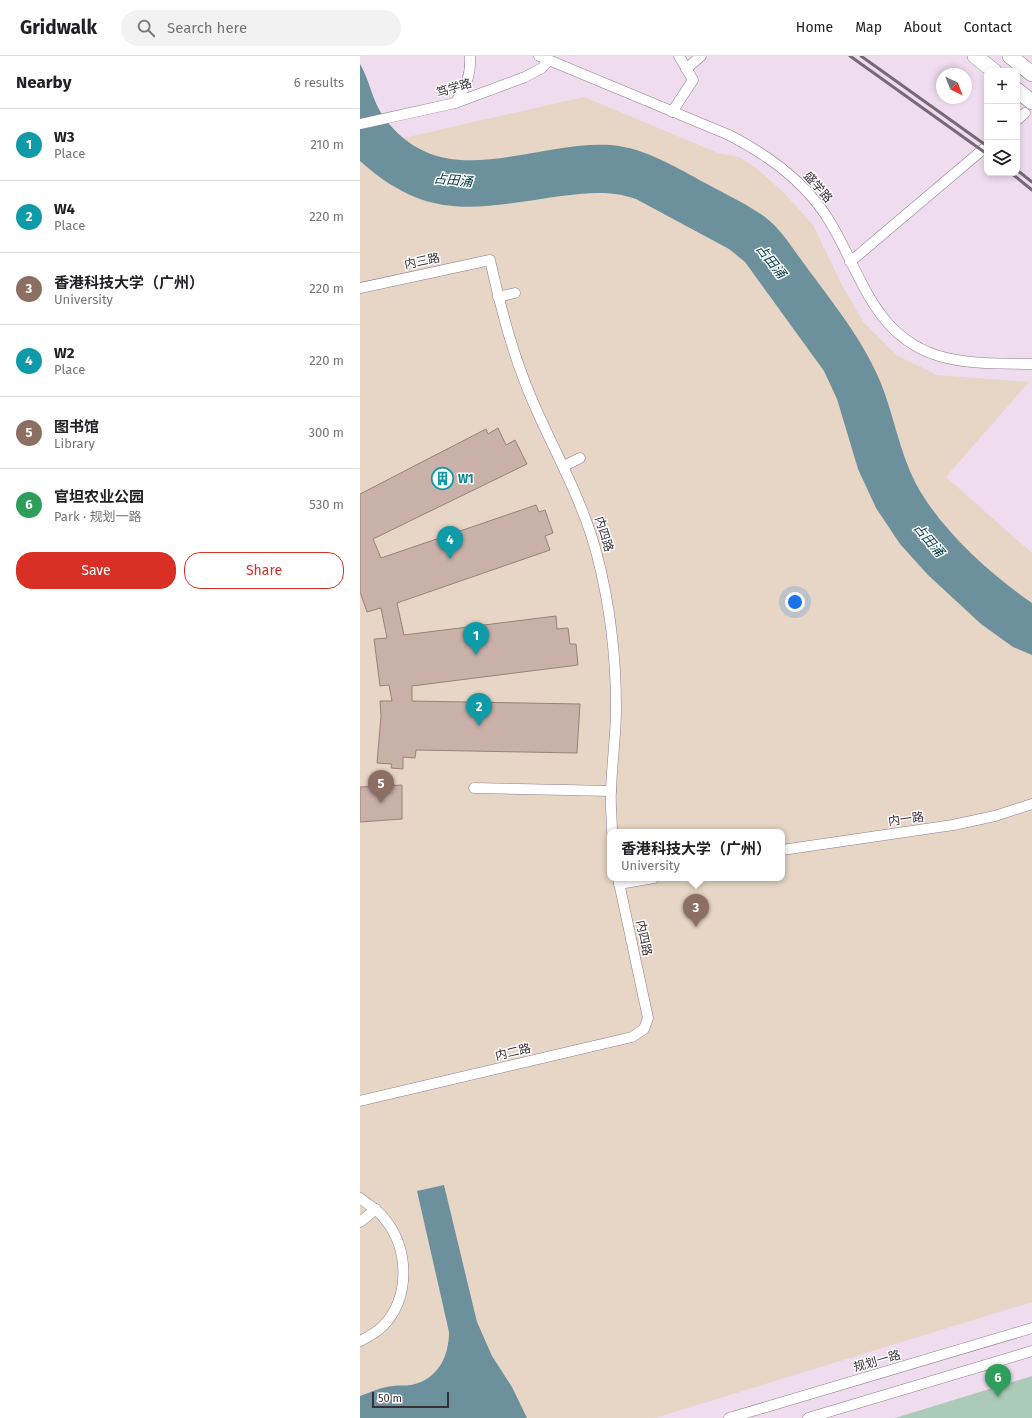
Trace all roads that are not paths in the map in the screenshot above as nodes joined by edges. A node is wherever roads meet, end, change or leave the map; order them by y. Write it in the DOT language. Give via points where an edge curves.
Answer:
graph roads {
  1 [pos="470,56"];
  2 [pos="539,56"];
  3 [pos="679,56"];
  4 [pos="701,56"];
  5 [pos="975,56"];
  6 [pos="1010,56"];
  7 [pos="549,60"];
  8 [pos="990,68"];
  9 [pos="686,69"];
  10 [pos="1032,74"];
  11 [pos="1020,98"];
  12 [pos="455,103"];
  13 [pos="672,112"];
  14 [pos="1025,112"];
  15 [pos="360,124"];
  16 [pos="984,149"];
  17 [pos="490,260"];
  18 [pos="850,262"];
  19 [pos="360,288"];
  20 [pos="516,293"];
  21 [pos="498,297"];
  22 [pos="1032,364"];
  23 [pos="580,458"];
  24 [pos="564,466"];
  25 [pos="474,788"];
  26 [pos="611,790"];
  27 [pos="1032,804"];
  28 [pos="612,829"];
  29 [pos="785,850"];
  30 [pos="618,881"];
  31 [pos="644,1003"];
  32 [pos="360,1101"];
  33 [pos="360,1198"];
  34 [pos="376,1209"];
  35 [pos="360,1222"];
  36 [pos="1032,1328"];
  37 [pos="360,1341"];
  38 [pos="1032,1351"];
  39 [pos="729,1418"];
  40 [pos="808,1418"];
  1 -- 12 [label="street" via="468,80"];
  2 -- 7 [label="street, 盛学路"];
  3 -- 9 [label="street"];
  4 -- 9 [label="street"];
  5 -- 8 [label="highway"];
  6 -- 10 [label="highway"];
  7 -- 12 [label="street, 笃学路" via="542,68 525,77"];
  7 -- 13 [label="street, 盛学路"];
  9 -- 13 [label="street" via="693,80"];
  11 -- 14 [label="highway"];
  12 -- 15 [label="street, 笃学路"];
  13 -- 18 [label="street, 盛学路" via="756,149 782,169 804,188 830,221"];
  16 -- 18 [label="street"];
  17 -- 19 [label="street, 内三路"];
  17 -- 21 [label="street, 内四路"];
  18 -- 22 [label="street, 盛学路" via="882,318 906,340 936,355 963,361"];
  20 -- 21 [label="street"];
  21 -- 24 [label="street, 内四路" via="519,366 547,434"];
  23 -- 24 [label="street"];
  24 -- 26 [label="street, 内四路" via="588,524 610,615 614,646 616,710"];
  25 -- 26 [label="street"];
  26 -- 28 [label="street, 内四路"];
  27 -- 29 [label="street, 内一路" via="953,825"];
  30 -- 31 [label="street, 内四路"];
  31 -- 32 [label="street, 内二路" via="648,1018 644,1029 632,1037"];
  33 -- 34 [label="street"];
  34 -- 35 [label="street"];
  34 -- 37 [label="street" via="385,1219 397,1241 404,1277 398,1304 392,1316 382,1327"];
  36 -- 39 [label="street, 规划一路"];
  38 -- 40 [label="street"];
}
